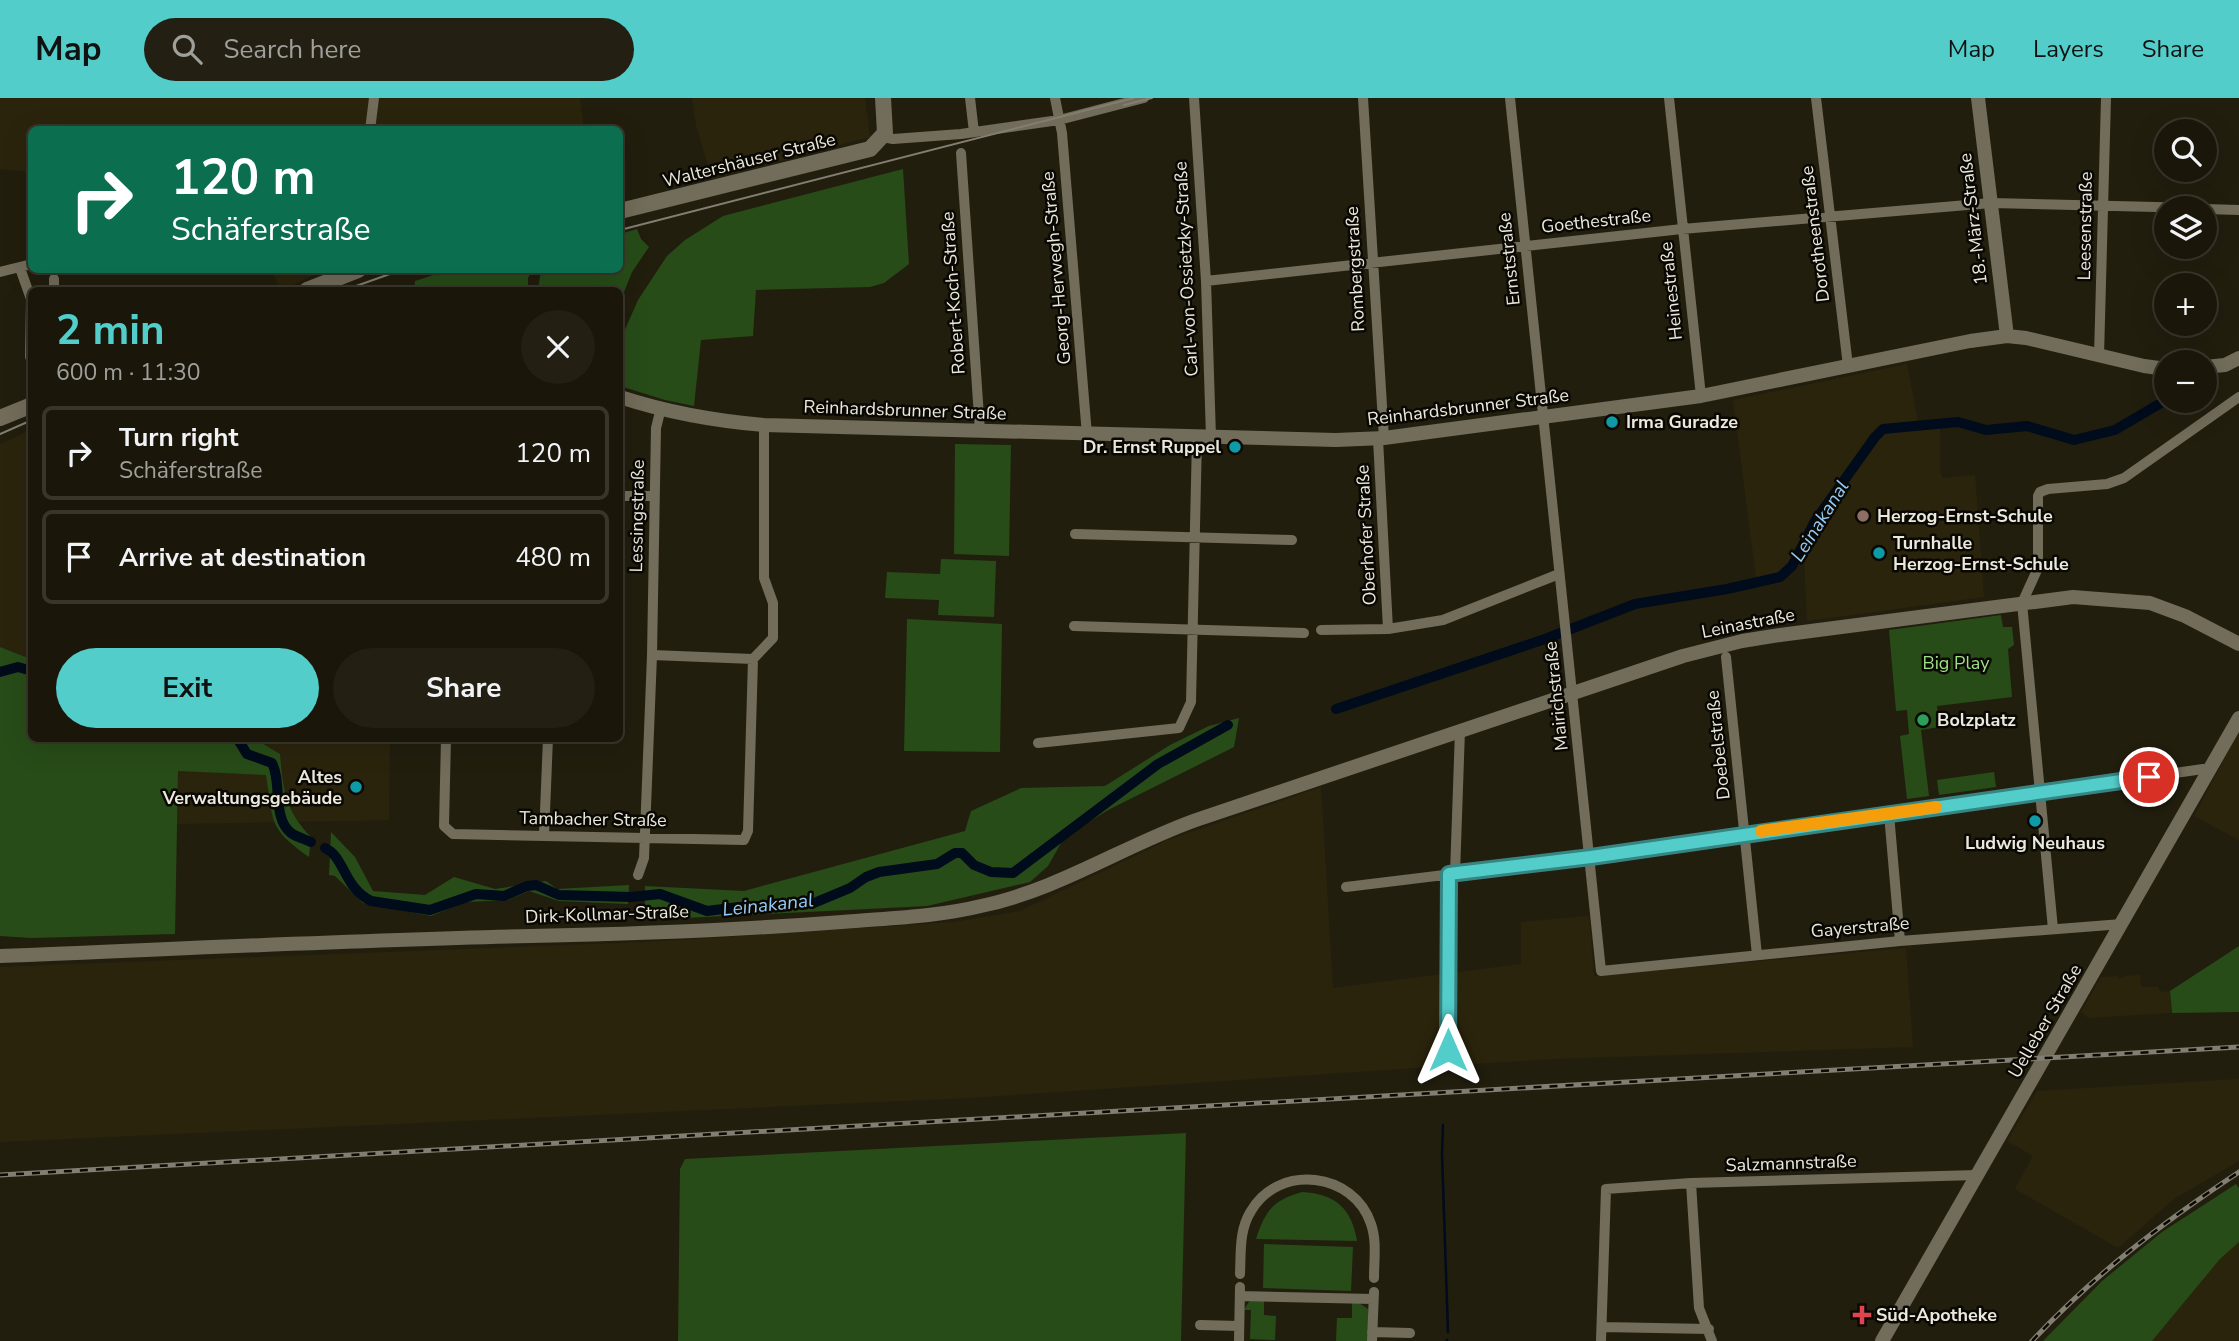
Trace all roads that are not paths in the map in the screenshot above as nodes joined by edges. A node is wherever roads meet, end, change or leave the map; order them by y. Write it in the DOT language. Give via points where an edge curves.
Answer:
graph roads {
  1 [pos="374,98"];
  2 [pos="884,98"];
  3 [pos="970,98"];
  4 [pos="1055,98"];
  5 [pos="1144,98"];
  6 [pos="1194,98"];
  7 [pos="1363,98"];
  8 [pos="1510,98"];
  9 [pos="1669,98"];
  10 [pos="1816,98"];
  11 [pos="1978,98"];
  12 [pos="2106,98"];
  13 [pos="1059,120"];
  14 [pos="370,126"];
  15 [pos="884,132"];
  16 [pos="974,132"];
  17 [pos="961,153"];
  18 [pos="1991,203"];
  19 [pos="2102,205"];
  20 [pos="2154,207"];
  21 [pos="2217,209"];
  22 [pos="623,210"];
  23 [pos="2239,210"];
  24 [pos="1831,216"];
  25 [pos="1682,229"];
  26 [pos="1525,246"];
  27 [pos="1372,263"];
  28 [pos="28,265"];
  29 [pos="20,268"];
  30 [pos="0,272"];
  31 [pos="350,273"];
  32 [pos="1206,281"];
  33 [pos="314,287"];
  34 [pos="28,289"];
  35 [pos="2007,336"];
  36 [pos="2099,356"];
  37 [pos="2239,358"];
  38 [pos="1848,366"];
  39 [pos="2217,366"];
  40 [pos="2154,367"];
  41 [pos="1701,396"];
  42 [pos="2239,397"];
  43 [pos="623,398"];
  44 [pos="28,407"];
  45 [pos="661,408"];
  46 [pos="1544,417"];
  47 [pos="0,418"];
  48 [pos="764,425"];
  49 [pos="980,431"];
  50 [pos="1087,435"];
  51 [pos="1204,438"];
  52 [pos="1381,439"];
  53 [pos="623,496"];
  54 [pos="655,496"];
  55 [pos="1075,534"];
  56 [pos="1194,538"];
  57 [pos="1292,540"];
  58 [pos="1559,574"];
  59 [pos="2022,603"];
  60 [pos="1074,626"];
  61 [pos="1193,629"];
  62 [pos="1388,629"];
  63 [pos="1321,630"];
  64 [pos="1304,633"];
  65 [pos="2239,644"];
  66 [pos="652,655"];
  67 [pos="1727,657"];
  68 [pos="753,659"];
  69 [pos="1574,694"];
  70 [pos="2239,718"];
  71 [pos="1460,730"];
  72 [pos="446,742"];
  73 [pos="548,742"];
  74 [pos="1038,743"];
  75 [pos="2209,771"];
  76 [pos="2039,792"];
  77 [pos="1276,793"];
  78 [pos="1889,814"];
  79 [pos="1745,833"];
  80 [pos="544,836"];
  81 [pos="645,838"];
  82 [pos="1591,857"];
  83 [pos="1452,874"];
  84 [pos="638,875"];
  85 [pos="1346,887"];
  86 [pos="2122,924"];
  87 [pos="2053,929"];
  88 [pos="1900,941"];
  89 [pos="1757,955"];
  90 [pos="0,956"];
  91 [pos="1601,971"];
  92 [pos="1448,1050"];
  93 [pos="1977,1175"];
  94 [pos="1691,1183"];
  95 [pos="1240,1274"];
  96 [pos="1374,1278"];
  97 [pos="1200,1325"];
  98 [pos="1239,1326"];
  99 [pos="1602,1327"];
  100 [pos="1709,1329"];
  101 [pos="1410,1333"];
  102 [pos="1372,1336"];
  103 [pos="1239,1341"];
  104 [pos="1601,1341"];
  105 [pos="1712,1341"];
  106 [pos="1882,1341"];
  1 -- 14 [label="street"];
  2 -- 15 [label="main road"];
  3 -- 16 [label="street"];
  4 -- 13 [label="street, Georg-Herwegh-Straße"];
  5 -- 13 [label="street"];
  6 -- 32 [label="street, Carl-von-Ossietzky-Straße"];
  7 -- 27 [label="street, Rombergstraße"];
  8 -- 26 [label="street, Ernststraße"];
  9 -- 25 [label="street, Heinestraße"];
  10 -- 24 [label="street, Dorotheenstraße"];
  11 -- 18 [label="street, 18.-März-Straße"];
  12 -- 19 [label="street, Leesenstraße"];
  13 -- 16 [label="street"];
  13 -- 50 [label="street, Georg-Herwegh-Straße"];
  15 -- 16 [label="street" via="893,139"];
  15 -- 22 [label="main road, Waltershäuser Straße" via="863,152"];
  17 -- 49 [label="street, Robert-Koch-Straße"];
  18 -- 19 [label="street, Goethestraße"];
  18 -- 24 [label="street, Goethestraße"];
  18 -- 35 [label="street, 18.-März-Straße"];
  19 -- 20 [label="street, Goethestraße"];
  19 -- 36 [label="street, Leesenstraße"];
  21 -- 23 [label="street"];
  24 -- 25 [label="street, Goethestraße"];
  24 -- 38 [label="street, Dorotheenstraße"];
  25 -- 26 [label="street, Goethestraße"];
  25 -- 41 [label="street, Heinestraße"];
  26 -- 27 [label="street, Goethestraße"];
  26 -- 46 [label="street, Ernststraße"];
  27 -- 32 [label="street, Goethestraße"];
  27 -- 52 [label="street, Rombergstraße"];
  28 -- 29 [label="street"];
  29 -- 30 [label="street"];
  29 -- 34 [label="street"];
  31 -- 33 [label="main road"];
  32 -- 51 [label="street, Carl-von-Ossietzky-Straße"];
  35 -- 36 [label="street, Reinhardsbrunner Straße"];
  35 -- 38 [label="street, Reinhardsbrunner Straße"];
  36 -- 40 [label="street, Reinhardsbrunner Straße"];
  37 -- 39 [label="street"];
  38 -- 41 [label="street, Reinhardsbrunner Straße"];
  41 -- 46 [label="street, Reinhardsbrunner Straße"];
  42 -- 59 [label="street" via="2124,478 2040,492 2038,568"];
  43 -- 45 [label="street, Reinhardsbrunner Straße"];
  44 -- 47 [label="main road"];
  45 -- 48 [label="street, Reinhardsbrunner Straße"];
  45 -- 54 [label="street, Lessingstraße" via="656,428"];
  46 -- 52 [label="street, Reinhardsbrunner Straße"];
  46 -- 58 [label="street, Mairichstraße"];
  48 -- 49 [label="street, Reinhardsbrunner Straße"];
  48 -- 68 [label="street" via="764,579 773,603 773,638"];
  49 -- 50 [label="street, Reinhardsbrunner Straße"];
  50 -- 51 [label="street, Reinhardsbrunner Straße"];
  51 -- 52 [label="street, Reinhardsbrunner Straße"];
  51 -- 56 [label="street, Carl-von-Ossietzky-Straße"];
  52 -- 62 [label="street, Oberhofer Straße"];
  53 -- 54 [label="street"];
  54 -- 66 [label="street, Lessingstraße"];
  55 -- 56 [label="street"];
  56 -- 57 [label="street"];
  56 -- 61 [label="street, Carl-von-Ossietzky-Straße"];
  58 -- 62 [label="street" via="1443,620"];
  58 -- 69 [label="street, Mairichstraße"];
  59 -- 65 [label="street, Leinastraße" via="2073,597 2150,603"];
  59 -- 69 [label="street, Leinastraße" via="1742,641"];
  59 -- 76 [label="street"];
  60 -- 61 [label="street"];
  61 -- 64 [label="street"];
  61 -- 74 [label="street, Carl-von-Ossietzky-Straße" via="1191,702 1179,729"];
  62 -- 63 [label="street"];
  66 -- 68 [label="street"];
  66 -- 81 [label="street, Lessingstraße"];
  67 -- 79 [label="street, Doebelstraße"];
  68 -- 81 [label="street, Tambacher Straße" via="748,831 744,840"];
  69 -- 71 [label="street, Leinastraße"];
  69 -- 82 [label="street, Mairichstraße"];
  70 -- 75 [label="street, Uelleber Straße"];
  71 -- 77 [label="street, Leinastraße"];
  71 -- 83 [label="street"];
  72 -- 80 [label="street, Tambacher Straße" via="444,826 453,834"];
  73 -- 80 [label="street"];
  75 -- 76 [label="street"];
  75 -- 86 [label="street, Uelleber Straße"];
  76 -- 78 [label="street"];
  76 -- 87 [label="street"];
  77 -- 90 [label="street, Dirk-Kollmar-Straße" via="1177,827 1037,891 947,912 635,934"];
  78 -- 79 [label="street"];
  78 -- 88 [label="street"];
  79 -- 82 [label="street"];
  79 -- 89 [label="street, Doebelstraße"];
  80 -- 81 [label="street, Tambacher Straße"];
  81 -- 84 [label="street, Lessingstraße"];
  82 -- 83 [label="street"];
  82 -- 91 [label="street, Mairichstraße"];
  83 -- 85 [label="street"];
  83 -- 92 [label="street"];
  86 -- 87 [label="street, Gayerstraße"];
  86 -- 93 [label="street, Uelleber Straße"];
  87 -- 88 [label="street, Gayerstraße"];
  88 -- 89 [label="street, Gayerstraße"];
  89 -- 91 [label="street, Gayerstraße"];
  93 -- 94 [label="street, Salzmannstraße"];
  93 -- 106 [label="street, Uelleber Straße"];
  94 -- 99 [label="street, Salzmannstraße" via="1606,1189"];
  94 -- 100 [label="street" via="1699,1308"];
  95 -- 96 [label="street" via="1243,1230 1252,1208 1276,1186 1309,1178 1343,1188 1361,1204 1374,1236"];
  97 -- 98 [label="street"];
  98 -- 102 [label="street" via="1240,1292 1373,1295"];
  98 -- 103 [label="street"];
  99 -- 100 [label="street"];
  99 -- 104 [label="street"];
  100 -- 105 [label="street"];
  101 -- 102 [label="street"];
}
